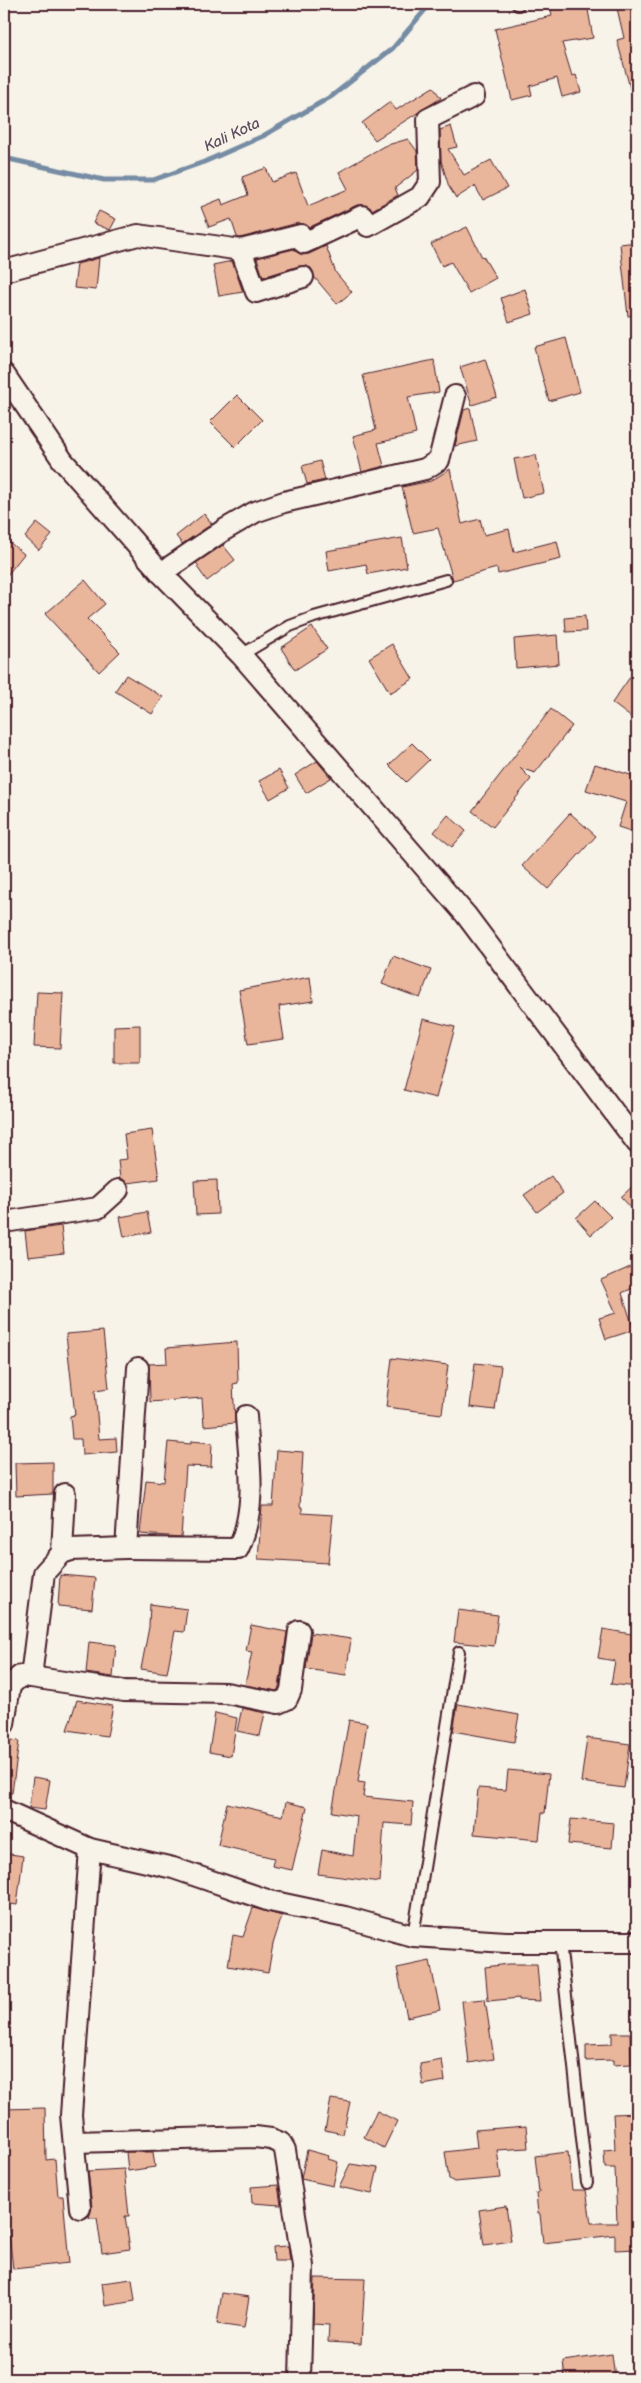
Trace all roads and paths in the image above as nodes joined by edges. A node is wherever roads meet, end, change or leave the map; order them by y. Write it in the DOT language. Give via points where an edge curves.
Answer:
graph roads {
  1 [pos="474,96"];
  2 [pos="241,250"];
  3 [pos="4,271"];
  4 [pos="303,277"];
  5 [pos="4,374"];
  6 [pos="455,396"];
  7 [pos="161,574"];
  8 [pos="446,580"];
  9 [pos="241,655"];
  10 [pos="637,1142"];
  11 [pos="118,1190"];
  12 [pos="4,1222"];
  13 [pos="138,1368"];
  14 [pos="246,1416"];
  15 [pos="65,1494"];
  16 [pos="126,1548"];
  17 [pos="62,1553"];
  18 [pos="300,1631"];
  19 [pos="459,1652"];
  20 [pos="31,1677"];
  21 [pos="4,1724"];
  22 [pos="4,1810"];
  23 [pos="90,1849"];
  24 [pos="413,1936"];
  25 [pos="560,1942"];
  26 [pos="637,1942"];
  27 [pos="74,2142"];
  28 [pos="586,2183"];
  29 [pos="80,2208"];
  30 [pos="300,2379"];
  1 -- 2 [label="street" via="428,119 430,182 420,197 368,226 362,216 304,244 301,235"];
  2 -- 3 [label="street" via="138,235"];
  2 -- 4 [label="street" via="256,292"];
  5 -- 7 [label="street" via="63,460"];
  6 -- 7 [label="street" via="439,460 425,469 284,502 255,512"];
  7 -- 9 [label="street"];
  8 -- 9 [label="lane" via="314,617 290,626"];
  9 -- 10 [label="street" via="466,915"];
  11 -- 12 [label="street" via="98,1208"];
  13 -- 16 [label="street"];
  14 -- 16 [label="street" via="251,1484 249,1518 238,1549"];
  15 -- 17 [label="street"];
  16 -- 17 [label="street"];
  17 -- 20 [label="street" via="44,1573"];
  18 -- 20 [label="street" via="291,1690 287,1699 278,1703 226,1693 124,1691"];
  19 -- 24 [label="lane"];
  20 -- 21 [label="street" via="20,1676 10,1686"];
  22 -- 23 [label="street"];
  23 -- 24 [label="street" via="172,1868 270,1901"];
  23 -- 27 [label="street" via="71,2115"];
  24 -- 25 [label="street"];
  25 -- 26 [label="street"];
  25 -- 28 [label="lane"];
  27 -- 29 [label="street"];
  27 -- 30 [label="street" via="255,2137 281,2143 285,2150 302,2252"];
}
